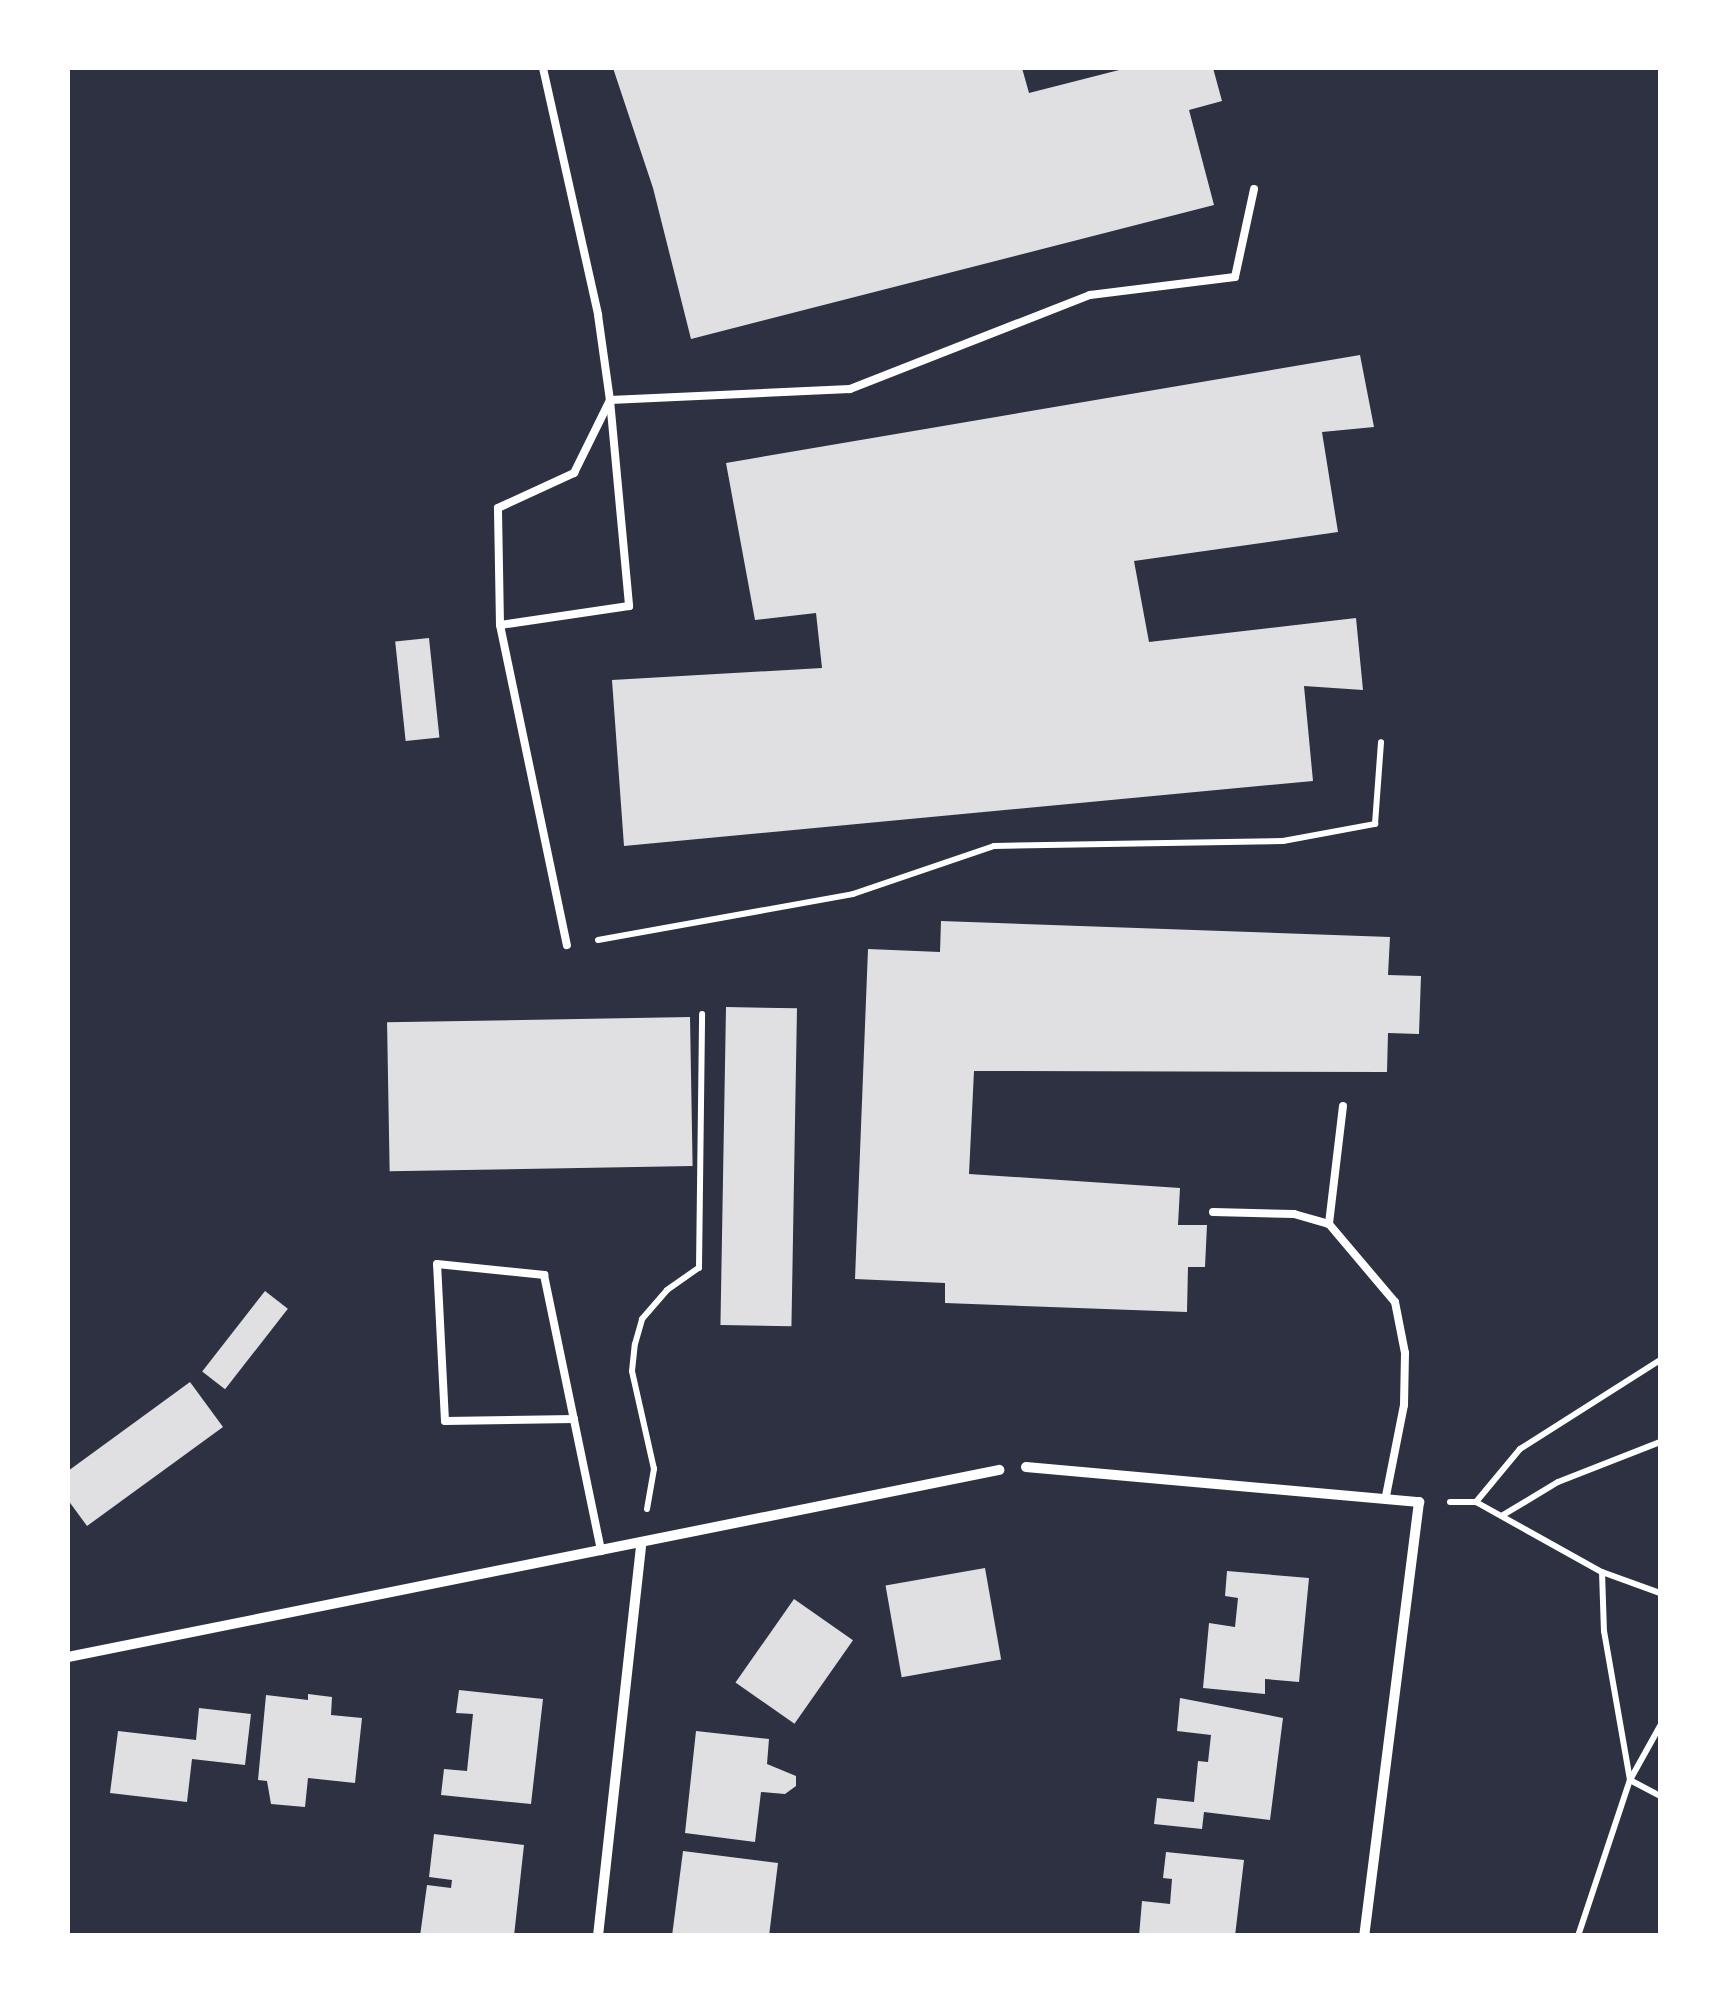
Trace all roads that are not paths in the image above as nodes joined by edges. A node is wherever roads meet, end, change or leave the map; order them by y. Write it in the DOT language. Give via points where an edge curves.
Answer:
graph roads {
  1 [pos="543,68"];
  2 [pos="1254,190"];
  3 [pos="610,400"];
  4 [pos="500,625"];
  5 [pos="567,945"];
  6 [pos="1343,1106"];
  7 [pos="1213,1212"];
  8 [pos="1329,1224"];
  9 [pos="574,1419"];
  10 [pos="1026,1467"];
  11 [pos="999,1470"];
  12 [pos="1386,1496"];
  13 [pos="641,1545"];
  14 [pos="601,1551"];
  15 [pos="68,1657"];
  16 [pos="598,1936"];
  17 [pos="1364,1936"];
  1 -- 3 [label="lane" via="598,314"];
  2 -- 3 [label="lane" via="1236,276 1090,295 850,389"];
  3 -- 4 [label="lane" via="574,473 498,508"];
  3 -- 4 [label="lane" via="629,606"];
  4 -- 5 [label="lane"];
  6 -- 8 [label="lane"];
  7 -- 8 [label="lane" via="1294,1214"];
  8 -- 12 [label="lane" via="1400,1311 1404,1405"];
  9 -- 9 [label="lane" via="544,1275 437,1264 445,1420"];
  9 -- 14 [label="lane"];
  10 -- 12 [label="street"];
  11 -- 13 [label="street"];
  12 -- 17 [label="street" via="1419,1502"];
  13 -- 14 [label="street"];
  13 -- 16 [label="street"];
  14 -- 15 [label="street"];
}
